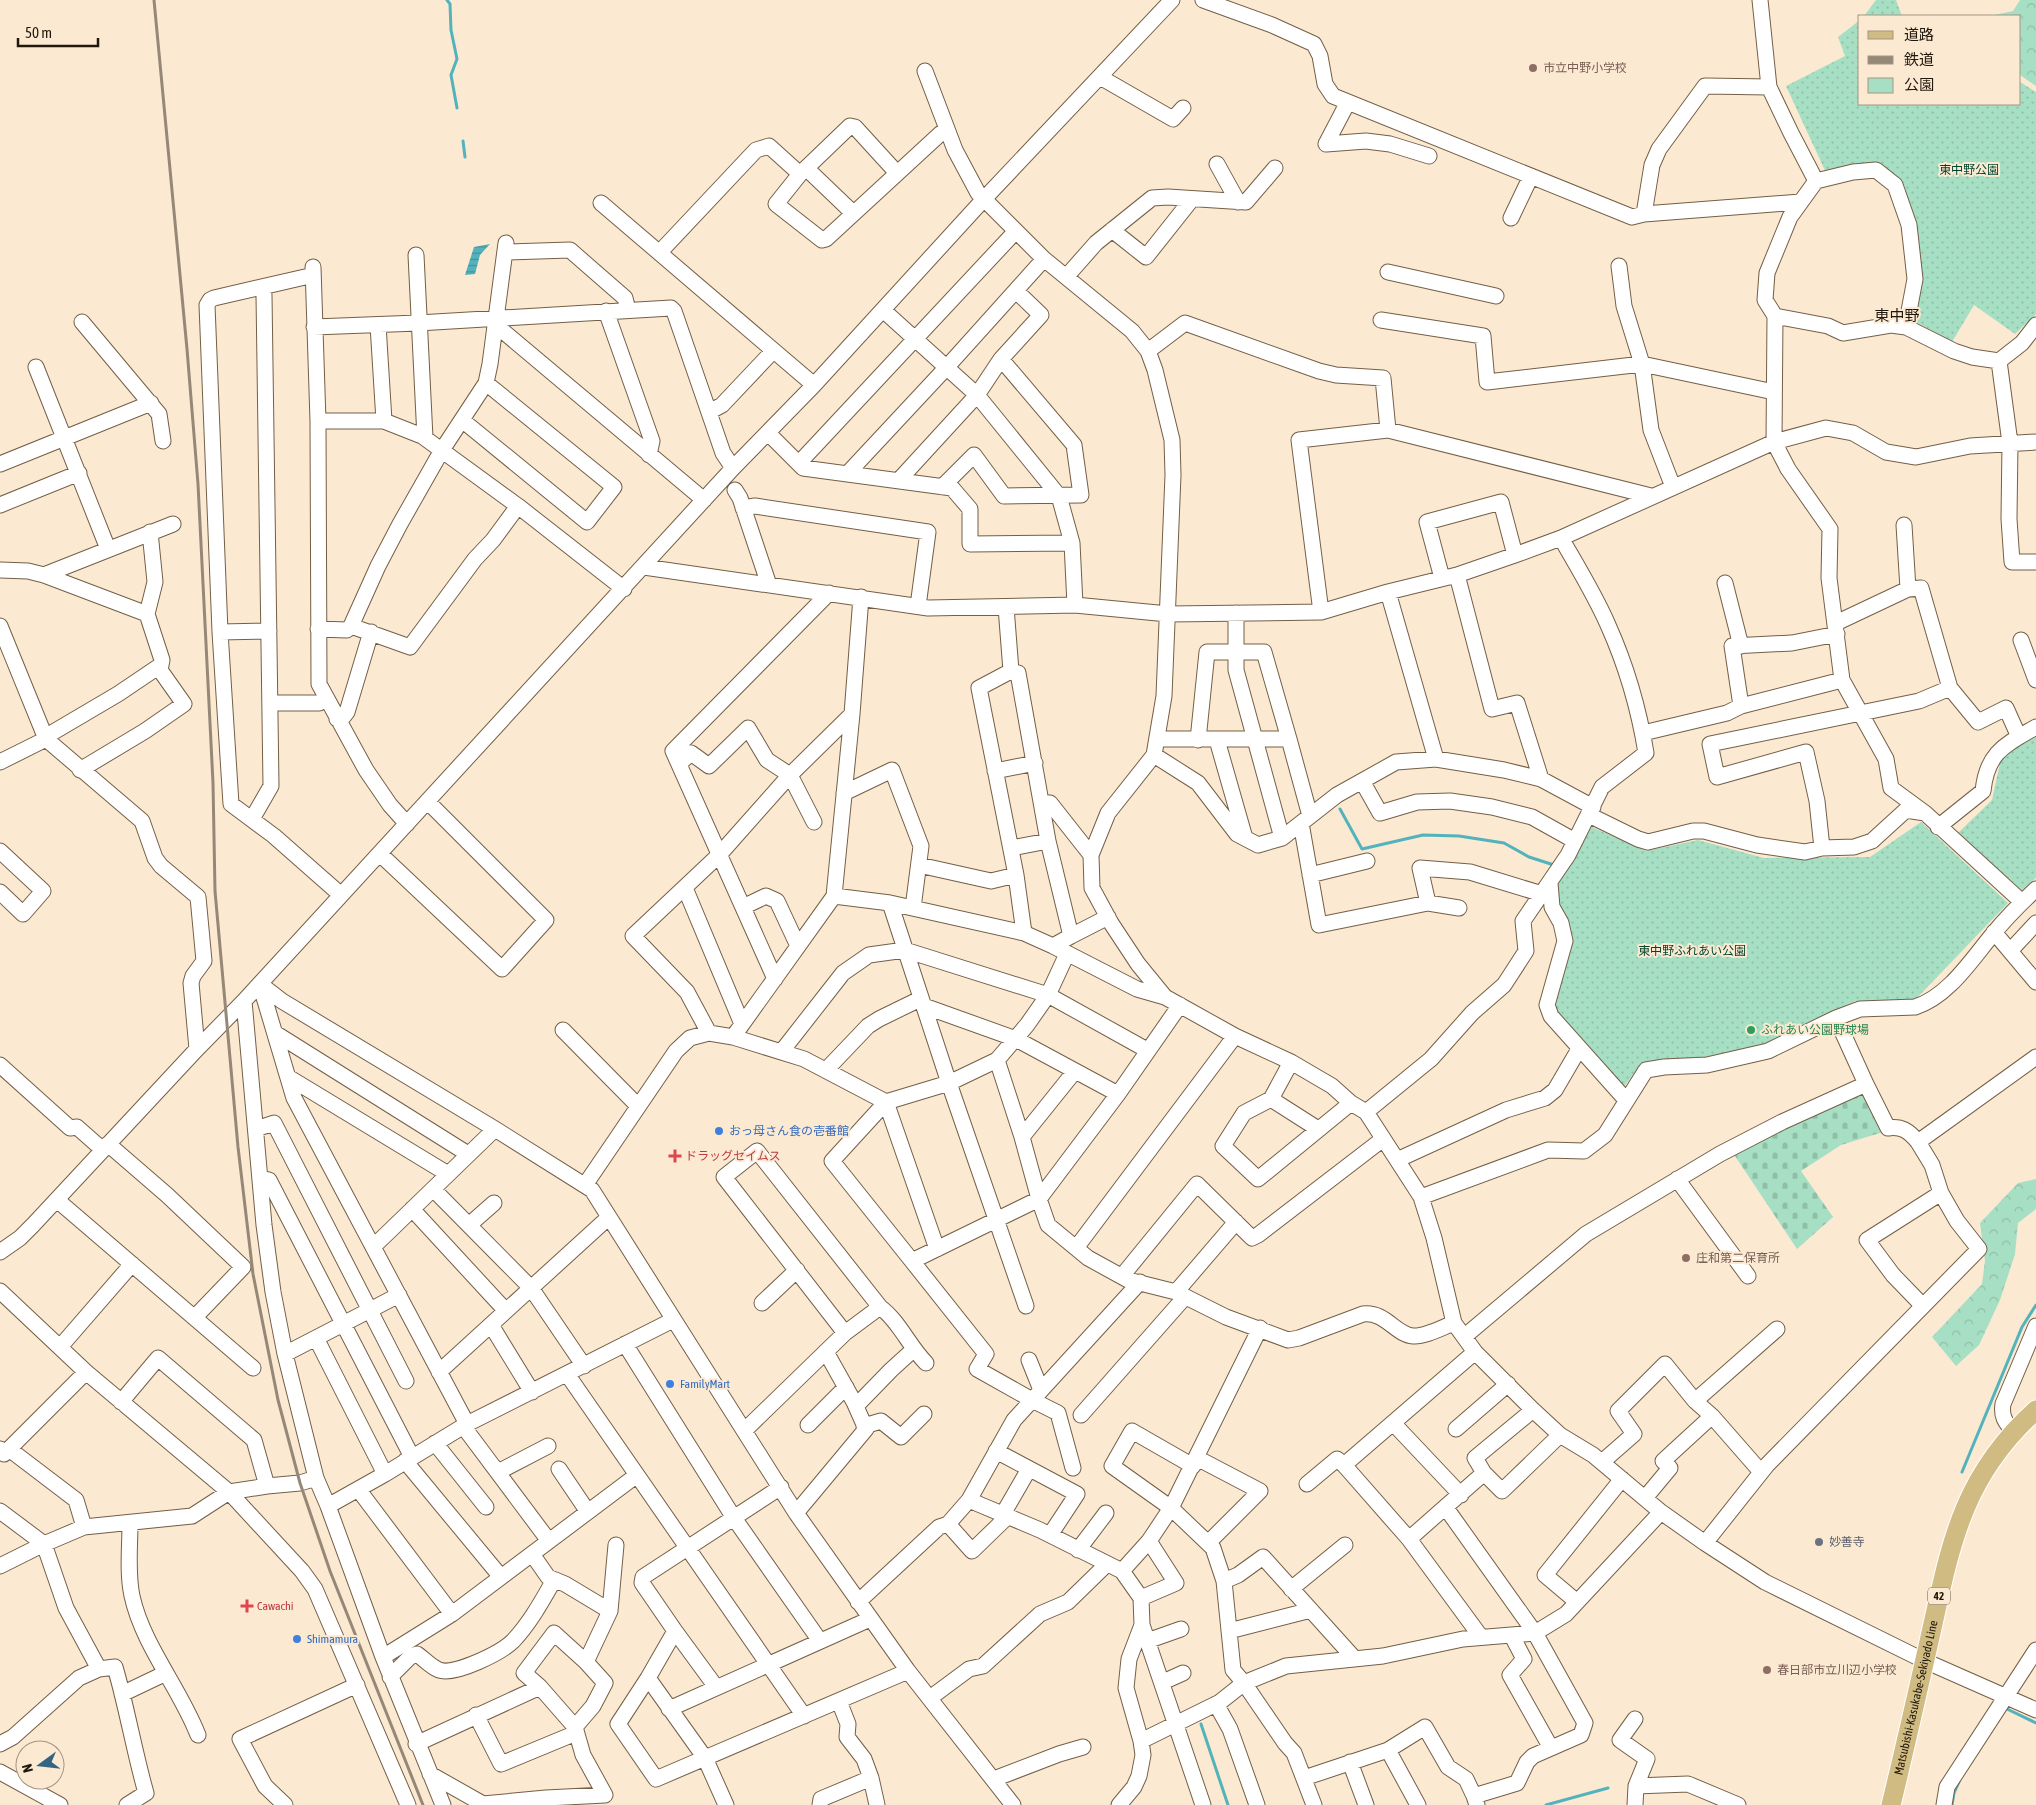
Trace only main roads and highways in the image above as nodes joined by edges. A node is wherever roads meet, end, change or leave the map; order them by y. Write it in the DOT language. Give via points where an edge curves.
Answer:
graph roads {
  1 [pos="2036,1410"];
  2 [pos="1891,1805"];
  1 -- 2 [label="main road, Matsubishi-Kasukabe-Sekiyado Line / 42" via="2013,1431 1985,1468 1959,1520"];
}
